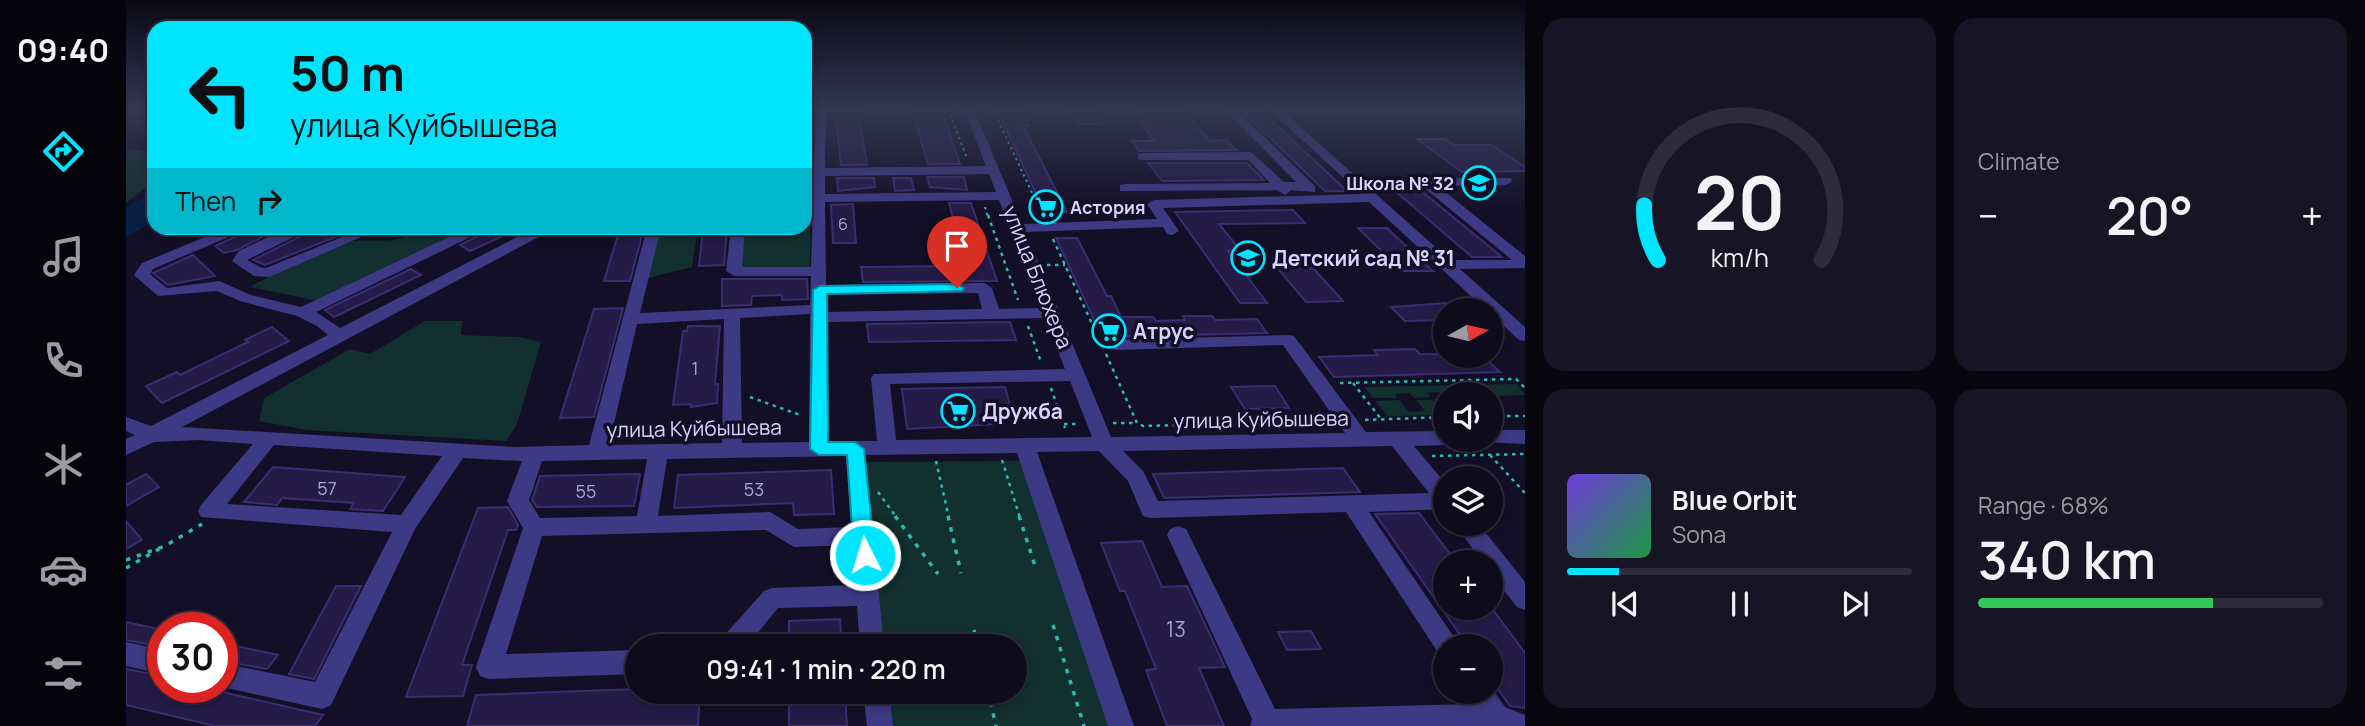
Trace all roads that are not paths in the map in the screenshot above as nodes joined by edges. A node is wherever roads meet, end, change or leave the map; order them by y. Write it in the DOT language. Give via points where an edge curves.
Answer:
graph roads {
  1 [pos="813,143"];
  2 [pos="983,143"];
  3 [pos="1263,143"];
  4 [pos="1312,143"];
  5 [pos="1142,158"];
  6 [pos="995,170"];
  7 [pos="814,175"];
  8 [pos="1506,181"];
  9 [pos="1425,182"];
  10 [pos="1358,183"];
  11 [pos="1280,186"];
  12 [pos="1306,186"];
  13 [pos="1125,188"];
  14 [pos="1006,196"];
  15 [pos="1375,198"];
  16 [pos="1320,199"];
  17 [pos="1295,201"];
  18 [pos="1018,228"];
  19 [pos="221,235"];
  20 [pos="287,235"];
  21 [pos="358,235"];
  22 [pos="463,235"];
  23 [pos="532,235"];
  24 [pos="652,235"];
  25 [pos="737,235"];
  26 [pos="1525,264"];
  27 [pos="1447,265"];
  28 [pos="820,272"];
  29 [pos="820,290"];
  30 [pos="303,312"];
  31 [pos="820,313"];
  32 [pos="1052,313"];
  33 [pos="992,314"];
  34 [pos="732,316"];
  35 [pos="630,319"];
  36 [pos="1525,336"];
  37 [pos="340,337"];
  38 [pos="1115,345"];
  39 [pos="1077,375"];
  40 [pos="126,424"];
  41 [pos="155,435"];
  42 [pos="1525,437"];
  43 [pos="269,438"];
  44 [pos="1433,438"];
  45 [pos="1397,439"];
  46 [pos="1361,440"];
  47 [pos="1503,443"];
  48 [pos="1105,445"];
  49 [pos="1025,447"];
  50 [pos="126,448"];
  51 [pos="887,448"];
  52 [pos="819,449"];
  53 [pos="732,450"];
  54 [pos="456,452"];
  55 [pos="658,452"];
  56 [pos="597,453"];
  57 [pos="534,454"];
  58 [pos="856,456"];
  59 [pos="1433,484"];
  60 [pos="1433,500"];
  61 [pos="1351,503"];
  62 [pos="407,524"];
  63 [pos="646,525"];
  64 [pos="534,527"];
  65 [pos="1178,535"];
  66 [pos="863,536"];
  67 [pos="1475,536"];
  68 [pos="868,595"];
  69 [pos="1525,600"];
  70 [pos="741,634"];
  71 [pos="871,634"];
  72 [pos="1440,634"];
  73 [pos="126,654"];
  74 [pos="147,659"];
  75 [pos="625,662"];
  76 [pos="238,678"];
  77 [pos="877,704"];
  78 [pos="1491,704"];
  79 [pos="1508,722"];
  80 [pos="1265,724"];
  81 [pos="880,726"];
  82 [pos="1121,726"];
  1 -- 7 [label="street"];
  2 -- 6 [label="street, улица Блюхера"];
  3 -- 12 [label="street"];
  4 -- 10 [label="street"];
  5 -- 11 [label="street" via="1251,156"];
  6 -- 7 [label="street"];
  6 -- 14 [label="street, улица Блюхера"];
  7 -- 14 [label="street" via="981,197"];
  7 -- 28 [label="street"];
  8 -- 9 [label="street"];
  9 -- 10 [label="street"];
  9 -- 26 [label="street"];
  10 -- 15 [label="street"];
  11 -- 12 [label="street"];
  11 -- 13 [label="street"];
  11 -- 17 [label="street"];
  12 -- 16 [label="street"];
  14 -- 18 [label="street, улица Блюхера"];
  15 -- 16 [label="street"];
  15 -- 27 [label="street"];
  16 -- 17 [label="street"];
  17 -- 18 [label="street" via="1154,204 1170,227"];
  18 -- 32 [label="street, улица Блюхера"];
  19 -- 30 [label="street" via="147,266 142,275 164,293 219,286"];
  20 -- 21 [label="street" via="244,254 239,261 259,273 269,272"];
  22 -- 30 [label="street"];
  23 -- 37 [label="street"];
  24 -- 35 [label="street"];
  25 -- 28 [label="street" via="734,271"];
  26 -- 27 [label="street"];
  27 -- 36 [label="street"];
  28 -- 29 [label="street"];
  29 -- 31 [label="street"];
  29 -- 33 [label="street" via="984,288"];
  30 -- 37 [label="street"];
  31 -- 33 [label="street"];
  31 -- 34 [label="street"];
  31 -- 52 [label="street"];
  32 -- 33 [label="street"];
  32 -- 39 [label="street, улица Блюхера"];
  34 -- 35 [label="street"];
  34 -- 53 [label="street"];
  35 -- 56 [label="street"];
  37 -- 41 [label="street"];
  38 -- 46 [label="street" via="1288,340"];
  39 -- 48 [label="street, улица Блюхера"];
  39 -- 51 [label="street" via="880,377"];
  40 -- 41 [label="street"];
  41 -- 43 [label="street, улица Куйбышева" via="185,432"];
  41 -- 50 [label="street"];
  42 -- 47 [label="street"];
  43 -- 54 [label="street, улица Куйбышева"];
  43 -- 62 [label="street" via="209,511"];
  44 -- 45 [label="street, улица Куйбышева"];
  45 -- 46 [label="street, улица Куйбышева"];
  45 -- 59 [label="street"];
  46 -- 48 [label="street, улица Куйбышева"];
  48 -- 49 [label="street, улица Куйбышева"];
  48 -- 61 [label="street" via="1136,477 1151,510"];
  49 -- 51 [label="street, улица Куйбышева"];
  49 -- 82 [label="street"];
  51 -- 58 [label="street, улица Куйбышева"];
  52 -- 53 [label="street, улица Куйбышева"];
  52 -- 58 [label="street, улица Куйбышева"];
  53 -- 55 [label="street, улица Куйбышева"];
  54 -- 57 [label="street, улица Куйбышева"];
  54 -- 62 [label="street"];
  55 -- 56 [label="street, улица Куйбышева"];
  55 -- 63 [label="street"];
  56 -- 57 [label="street, улица Куйбышева"];
  57 -- 64 [label="street" via="518,501"];
  58 -- 66 [label="street"];
  60 -- 61 [label="street"];
  61 -- 72 [label="street"];
  62 -- 76 [label="street" via="322,696"];
  63 -- 64 [label="street"];
  63 -- 66 [label="street" via="770,521 794,538"];
  64 -- 75 [label="street" via="489,667"];
  65 -- 80 [label="street"];
  66 -- 68 [label="street"];
  67 -- 69 [label="street"];
  68 -- 70 [label="street" via="772,598"];
  68 -- 71 [label="street"];
  73 -- 74 [label="street"];
  77 -- 81 [label="street"];
  78 -- 79 [label="street"];
  79 -- 80 [label="street"];
}
